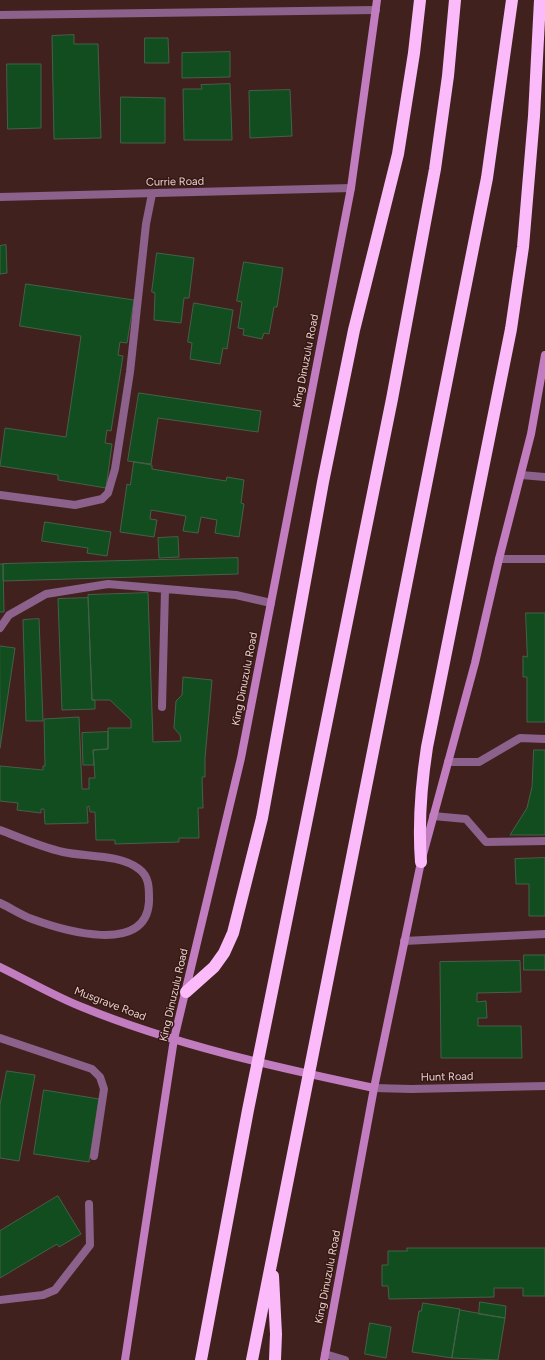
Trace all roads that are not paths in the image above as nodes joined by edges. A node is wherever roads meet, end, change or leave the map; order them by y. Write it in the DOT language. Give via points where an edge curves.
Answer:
graph roads {
  1 [pos="377,0"];
  2 [pos="420,0"];
  3 [pos="455,0"];
  4 [pos="512,0"];
  5 [pos="540,0"];
  6 [pos="376,10"];
  7 [pos="0,15"];
  8 [pos="350,188"];
  9 [pos="152,194"];
  10 [pos="0,197"];
  11 [pos="545,355"];
  12 [pos="543,373"];
  13 [pos="520,475"];
  14 [pos="545,477"];
  15 [pos="0,496"];
  16 [pos="499,559"];
  17 [pos="545,559"];
  18 [pos="165,590"];
  19 [pos="271,603"];
  20 [pos="0,628"];
  21 [pos="162,708"];
  22 [pos="545,739"];
  23 [pos="448,762"];
  24 [pos="433,816"];
  25 [pos="0,830"];
  26 [pos="545,841"];
  27 [pos="421,862"];
  28 [pos="0,903"];
  29 [pos="545,934"];
  30 [pos="404,941"];
  31 [pos="0,967"];
  32 [pos="186,992"];
  33 [pos="0,1038"];
  34 [pos="174,1039"];
  35 [pos="350,1083"];
  36 [pos="545,1086"];
  37 [pos="374,1088"];
  38 [pos="94,1156"];
  39 [pos="89,1204"];
  40 [pos="272,1267"];
  41 [pos="0,1300"];
  42 [pos="208,1321"];
  43 [pos="324,1357"];
  44 [pos="125,1360"];
  45 [pos="195,1360"];
  46 [pos="201,1360"];
  47 [pos="252,1360"];
  48 [pos="275,1360"];
  49 [pos="345,1360"];
  1 -- 6 [label="main road, King Dinuzulu Road"];
  2 -- 32 [label="highway" via="398,154 354,330 262,818 233,934 214,967"];
  3 -- 42 [label="highway" via="445,100 415,277"];
  4 -- 40 [label="highway" via="487,178 318,1021"];
  5 -- 27 [label="highway" via="523,247 511,329 427,747 419,822"];
  6 -- 7 [label="street"];
  6 -- 8 [label="main road, King Dinuzulu Road"];
  8 -- 9 [label="street, Currie Road"];
  8 -- 19 [label="main road, King Dinuzulu Road"];
  9 -- 10 [label="street, Currie Road"];
  9 -- 15 [label="street" via="115,470 108,492 102,498 75,505"];
  11 -- 12 [label="main road, King Dinuzulu Road"];
  12 -- 13 [label="main road, King Dinuzulu Road"];
  13 -- 14 [label="street"];
  13 -- 16 [label="main road, King Dinuzulu Road"];
  16 -- 17 [label="street"];
  16 -- 23 [label="main road, King Dinuzulu Road" via="475,663"];
  18 -- 19 [label="street" via="236,596"];
  18 -- 20 [label="street" via="108,584 46,594 9,616"];
  18 -- 21 [label="street"];
  19 -- 32 [label="main road, King Dinuzulu Road" via="241,758"];
  22 -- 23 [label="street" via="520,738 479,762"];
  23 -- 24 [label="main road, King Dinuzulu Road"];
  24 -- 26 [label="street" via="466,819 486,842"];
  24 -- 27 [label="main road, King Dinuzulu Road"];
  25 -- 28 [label="street" via="63,852 130,864 145,875 150,886 149,905 144,919 128,932 112,935 71,931 31,919"];
  27 -- 30 [label="main road, King Dinuzulu Road"];
  29 -- 30 [label="street"];
  30 -- 37 [label="main road, King Dinuzulu Road"];
  31 -- 34 [label="main road, Musgrave Road" via="80,1006"];
  32 -- 34 [label="main road, King Dinuzulu Road"];
  33 -- 38 [label="street" via="92,1069 100,1077 104,1089"];
  34 -- 35 [label="main road, Musgrave Road"];
  34 -- 44 [label="main road, King Dinuzulu Road"];
  35 -- 37 [label="main road, Hunt Road"];
  36 -- 37 [label="street, Hunt Road"];
  37 -- 43 [label="main road, King Dinuzulu Road"];
  39 -- 41 [label="street" via="90,1245 55,1290 43,1295"];
  40 -- 47 [label="highway"];
  40 -- 48 [label="highway" via="275,1296"];
  42 -- 45 [label="highway"];
  42 -- 46 [label="highway"];
  43 -- 49 [label="street"];
}
